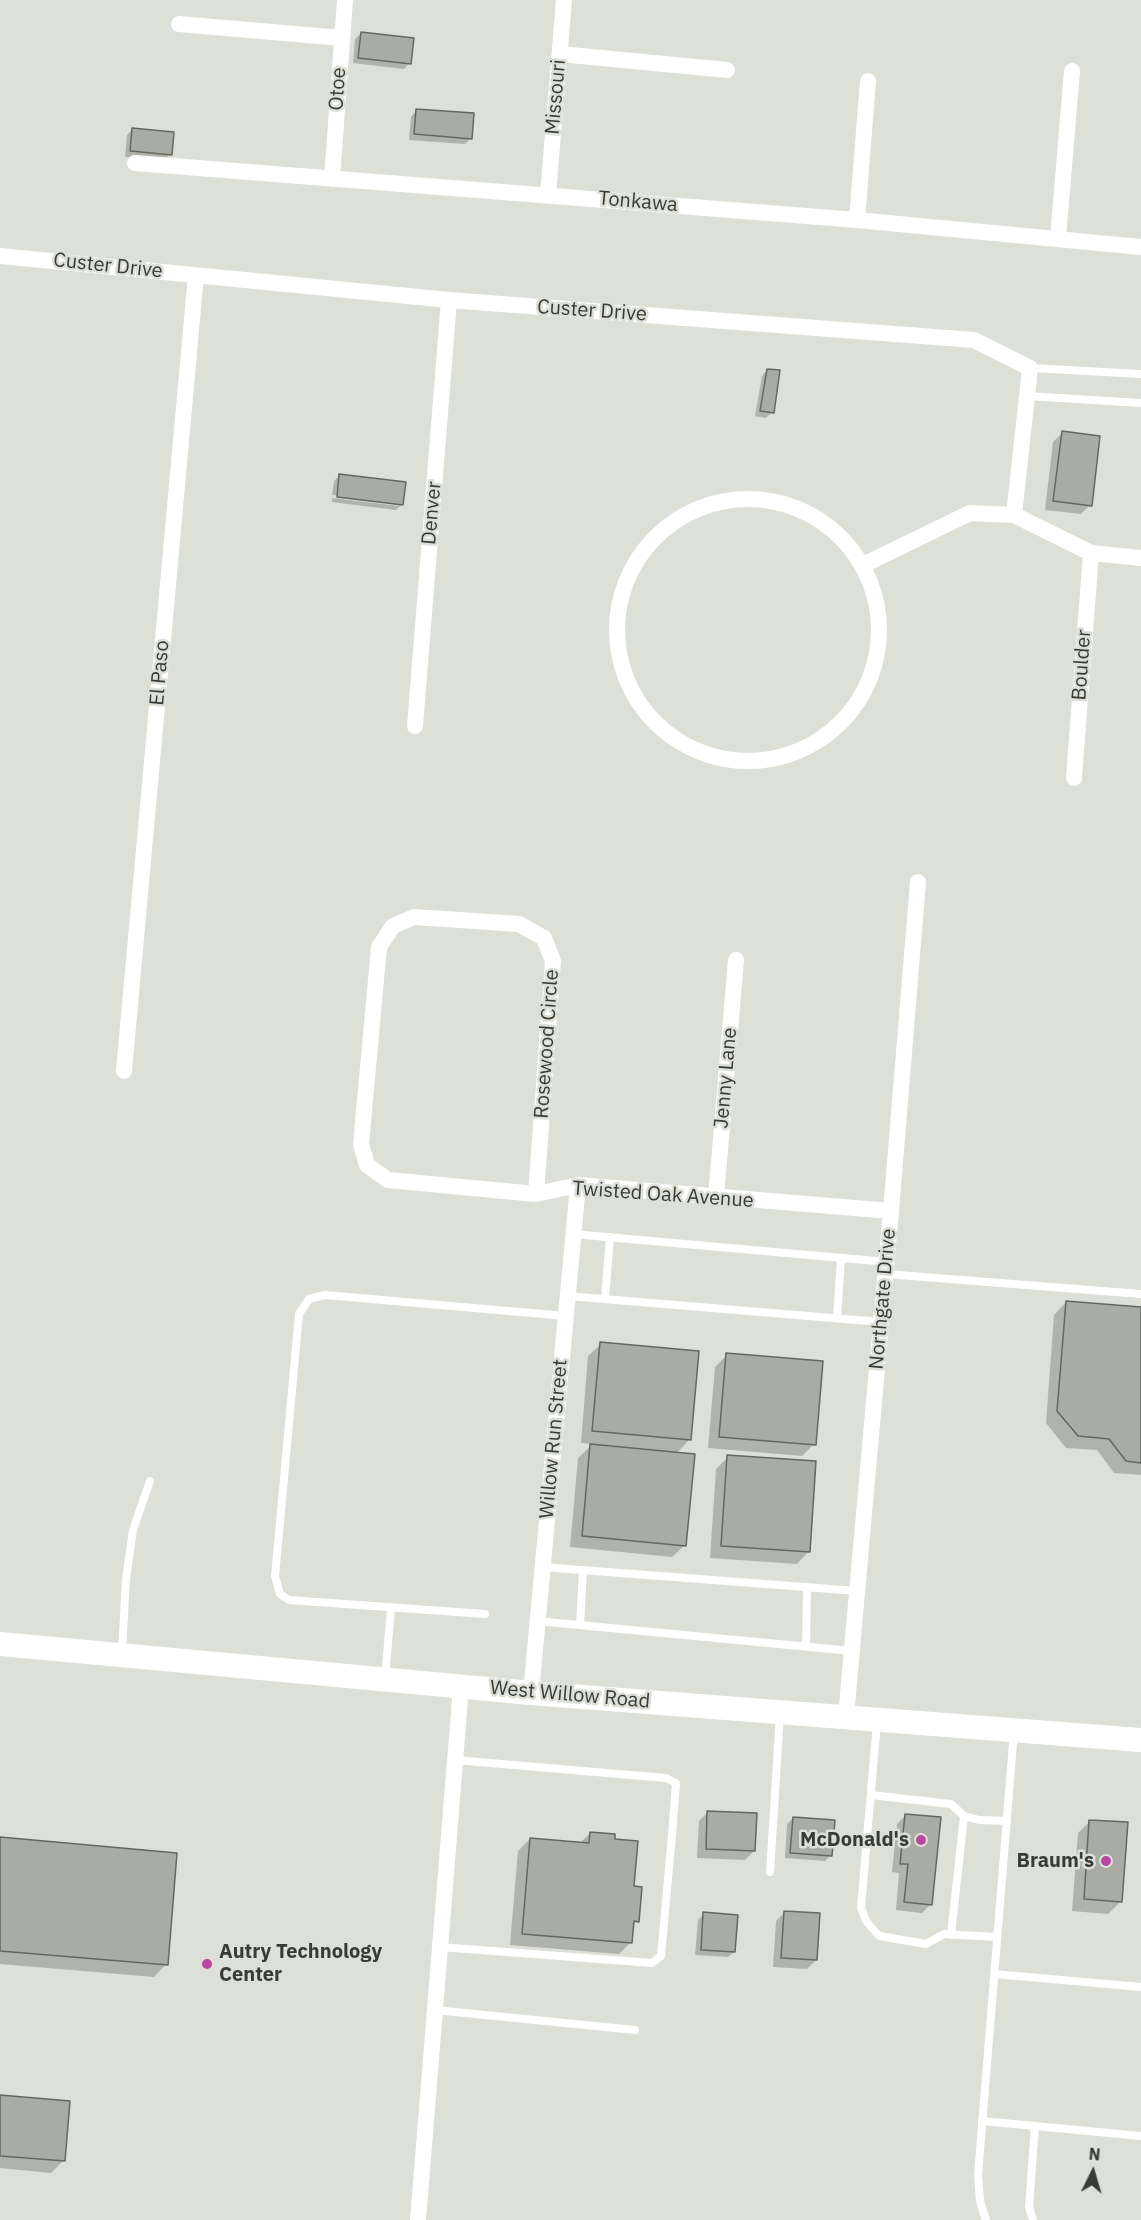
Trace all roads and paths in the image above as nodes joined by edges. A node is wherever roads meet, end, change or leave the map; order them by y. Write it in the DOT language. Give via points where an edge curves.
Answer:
graph roads {
  1 [pos="345,0"];
  2 [pos="564,0"];
  3 [pos="179,24"];
  4 [pos="342,38"];
  5 [pos="560,54"];
  6 [pos="727,70"];
  7 [pos="1072,71"];
  8 [pos="868,81"];
  9 [pos="135,163"];
  10 [pos="332,178"];
  11 [pos="548,195"];
  12 [pos="857,220"];
  13 [pos="1058,238"];
  14 [pos="1141,247"];
  15 [pos="0,256"];
  16 [pos="196,275"];
  17 [pos="449,300"];
  18 [pos="1030,368"];
  19 [pos="1141,374"];
  20 [pos="1027,396"];
  21 [pos="1141,403"];
  22 [pos="1014,515"];
  23 [pos="1091,553"];
  24 [pos="1141,558"];
  25 [pos="863,565"];
  26 [pos="415,726"];
  27 [pos="1074,778"];
  28 [pos="918,882"];
  29 [pos="736,960"];
  30 [pos="124,1071"];
  31 [pos="368,1165"];
  32 [pos="578,1185"];
  33 [pos="536,1194"];
  34 [pos="716,1197"];
  35 [pos="891,1211"];
  36 [pos="573,1234"];
  37 [pos="610,1237"];
  38 [pos="841,1258"];
  39 [pos="886,1268"];
  40 [pos="1141,1294"];
  41 [pos="567,1296"];
  42 [pos="605,1299"];
  43 [pos="566,1316"];
  44 [pos="837,1318"];
  45 [pos="881,1322"];
  46 [pos="150,1481"];
  47 [pos="542,1567"];
  48 [pos="583,1570"];
  49 [pos="807,1587"];
  50 [pos="857,1591"];
  51 [pos="392,1608"];
  52 [pos="485,1614"];
  53 [pos="537,1622"];
  54 [pos="580,1625"];
  55 [pos="0,1644"];
  56 [pos="806,1646"];
  57 [pos="852,1650"];
  58 [pos="122,1656"];
  59 [pos="384,1679"];
  60 [pos="461,1687"];
  61 [pos="531,1693"];
  62 [pos="780,1711"];
  63 [pos="846,1716"];
  64 [pos="878,1719"];
  65 [pos="1014,1730"];
  66 [pos="1141,1740"];
  67 [pos="455,1760"];
  68 [pos="871,1794"];
  69 [pos="964,1816"];
  70 [pos="1007,1821"];
  71 [pos="770,1872"];
  72 [pos="951,1935"];
  73 [pos="997,1938"];
  74 [pos="440,1947"];
  75 [pos="994,1974"];
  76 [pos="1141,1987"];
  77 [pos="435,2010"];
  78 [pos="635,2030"];
  79 [pos="982,2121"];
  80 [pos="1035,2126"];
  81 [pos="1141,2136"];
  82 [pos="418,2220"];
  83 [pos="986,2220"];
  84 [pos="1033,2220"];
  1 -- 4 [label="street, Otoe"];
  2 -- 5 [label="street, Missouri"];
  3 -- 4 [label="street"];
  4 -- 10 [label="street, Otoe"];
  5 -- 6 [label="street"];
  5 -- 11 [label="street, Missouri"];
  7 -- 13 [label="street"];
  8 -- 12 [label="street"];
  9 -- 10 [label="street, Tonkawa"];
  10 -- 11 [label="street, Tonkawa"];
  11 -- 12 [label="street, Tonkawa"];
  12 -- 13 [label="street, Tonkawa"];
  13 -- 14 [label="street, Tonkawa"];
  15 -- 16 [label="street, Custer Drive"];
  16 -- 17 [label="street, Custer Drive"];
  16 -- 30 [label="street, El Paso"];
  17 -- 18 [label="street, Custer Drive" via="974,340"];
  17 -- 26 [label="street, Denver"];
  18 -- 19 [label="lane"];
  18 -- 20 [label="street"];
  20 -- 21 [label="lane"];
  20 -- 22 [label="street"];
  22 -- 23 [label="street"];
  22 -- 25 [label="street" via="970,513"];
  23 -- 24 [label="street"];
  23 -- 27 [label="street, Boulder"];
  25 -- 25 [label="street" via="848,544 813,515 769,500 724,501 681,516 633,565 617,608 617,653 640,708 674,740 716,759 780,759 822,740 855,708 875,667 880,621 872,584"];
  28 -- 35 [label="street, Northgate Drive"];
  29 -- 34 [label="street, Jenny Lane"];
  31 -- 33 [label="street, Twisted Oak Avenue" via="388,1180"];
  31 -- 33 [label="street, Rosewood Circle" via="361,1144 379,947 393,926 414,917 519,924 544,938 554,961"];
  32 -- 33 [label="street, Twisted Oak Avenue"];
  32 -- 34 [label="street, Twisted Oak Avenue"];
  32 -- 36 [label="street, Willow Run Street"];
  34 -- 35 [label="street, Twisted Oak Avenue"];
  35 -- 39 [label="street, Northgate Drive"];
  36 -- 37 [label="lane"];
  36 -- 41 [label="street, Willow Run Street"];
  37 -- 38 [label="lane"];
  37 -- 42 [label="lane"];
  38 -- 39 [label="lane"];
  38 -- 44 [label="lane"];
  39 -- 40 [label="lane"];
  39 -- 45 [label="street, Northgate Drive"];
  41 -- 42 [label="lane"];
  41 -- 43 [label="street, Willow Run Street"];
  42 -- 44 [label="lane"];
  43 -- 47 [label="street, Willow Run Street"];
  43 -- 51 [label="lane" via="325,1295 309,1299 299,1314 275,1576 280,1594 289,1600"];
  44 -- 45 [label="lane"];
  45 -- 50 [label="street, Northgate Drive"];
  46 -- 58 [label="lane" via="133,1530"];
  47 -- 48 [label="lane"];
  47 -- 53 [label="street, Willow Run Street"];
  48 -- 49 [label="lane"];
  48 -- 54 [label="lane"];
  49 -- 50 [label="lane"];
  49 -- 56 [label="lane"];
  50 -- 57 [label="street, Northgate Drive"];
  51 -- 52 [label="lane"];
  51 -- 59 [label="lane"];
  53 -- 54 [label="lane"];
  53 -- 61 [label="street, Willow Run Street"];
  54 -- 56 [label="lane"];
  55 -- 58 [label="main road, West Willow Road"];
  56 -- 57 [label="lane"];
  57 -- 63 [label="street, Northgate Drive"];
  58 -- 59 [label="main road, West Willow Road"];
  59 -- 60 [label="main road, West Willow Road"];
  60 -- 61 [label="main road, West Willow Road"];
  60 -- 67 [label="street"];
  61 -- 62 [label="main road, West Willow Road"];
  62 -- 63 [label="main road, West Willow Road"];
  62 -- 71 [label="lane"];
  63 -- 64 [label="main road, West Willow Road"];
  64 -- 65 [label="main road, West Willow Road"];
  64 -- 68 [label="lane"];
  65 -- 66 [label="main road, West Willow Road"];
  65 -- 70 [label="lane"];
  67 -- 74 [label="street"];
  67 -- 74 [label="lane" via="666,1778 676,1784 675,1804 661,1956 651,1963"];
  68 -- 69 [label="lane" via="951,1804"];
  68 -- 72 [label="lane" via="861,1907 866,1921 879,1936 926,1944 944,1934"];
  69 -- 70 [label="lane"];
  69 -- 72 [label="lane"];
  70 -- 73 [label="lane"];
  72 -- 73 [label="lane"];
  73 -- 75 [label="lane"];
  74 -- 77 [label="street"];
  75 -- 76 [label="lane"];
  75 -- 79 [label="lane"];
  77 -- 78 [label="lane"];
  77 -- 82 [label="street"];
  79 -- 80 [label="lane"];
  79 -- 83 [label="lane" via="978,2175"];
  80 -- 81 [label="lane"];
  80 -- 84 [label="lane" via="1029,2207"];
}
